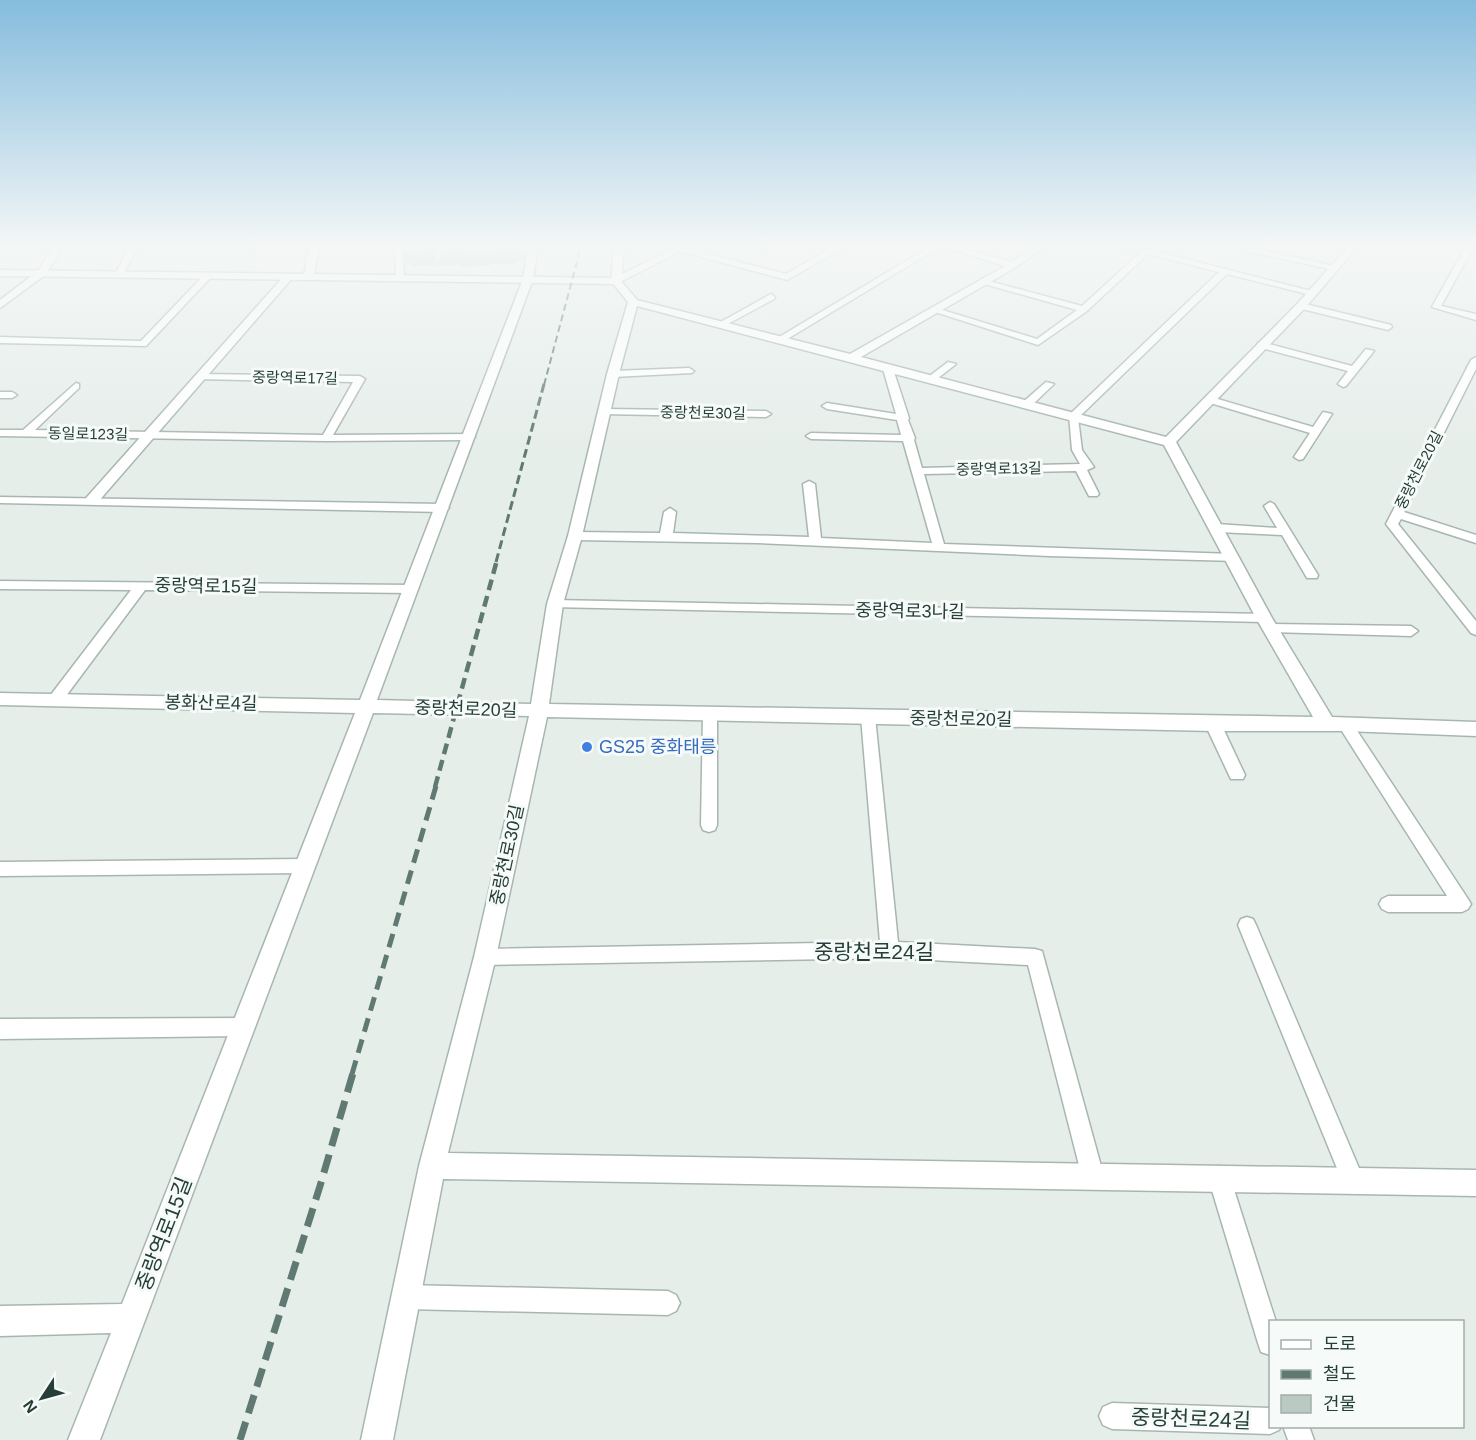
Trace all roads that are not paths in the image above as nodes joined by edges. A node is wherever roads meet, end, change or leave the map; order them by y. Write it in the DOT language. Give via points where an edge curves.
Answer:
graph roads {
  1 [pos="172,313"];
  2 [pos="256,313"];
  3 [pos="515,313"];
  4 [pos="630,313"];
  5 [pos="678,313"];
  6 [pos="741,313"];
  7 [pos="826,313"];
  8 [pos="928,313"];
  9 [pos="944,313"];
  10 [pos="1078,313"];
  11 [pos="1181,313"];
  12 [pos="1294,313"];
  13 [pos="1331,313"];
  14 [pos="1461,313"];
  15 [pos="1476,317"];
  16 [pos="721,324"];
  17 [pos="1388,327"];
  18 [pos="781,339"];
  19 [pos="0,340"];
  20 [pos="1261,345"];
  21 [pos="1369,351"];
  22 [pos="851,358"];
  23 [pos="951,364"];
  24 [pos="1475,365"];
  25 [pos="888,369"];
  26 [pos="1355,370"];
  27 [pos="688,371"];
  28 [pos="613,374"];
  29 [pos="199,377"];
  30 [pos="930,380"];
  31 [pos="1049,384"];
  32 [pos="1343,384"];
  33 [pos="76,386"];
  34 [pos="0,395"];
  35 [pos="12,395"];
  36 [pos="1211,400"];
  37 [pos="1026,405"];
  38 [pos="827,406"];
  39 [pos="605,412"];
  40 [pos="766,414"];
  41 [pos="1327,414"];
  42 [pos="1073,417"];
  43 [pos="904,418"];
  44 [pos="1315,431"];
  45 [pos="0,433"];
  46 [pos="25,434"];
  47 [pos="150,435"];
  48 [pos="811,435"];
  49 [pos="470,437"];
  50 [pos="326,438"];
  51 [pos="910,438"];
  52 [pos="1168,442"];
  53 [pos="1299,457"];
  54 [pos="1080,467"];
  55 [pos="919,471"];
  56 [pos="808,484"];
  57 [pos="1093,494"];
  58 [pos="0,500"];
  59 [pos="92,500"];
  60 [pos="1270,506"];
  61 [pos="443,508"];
  62 [pos="670,512"];
  63 [pos="1397,514"];
  64 [pos="1217,528"];
  65 [pos="1286,532"];
  66 [pos="575,536"];
  67 [pos="666,536"];
  68 [pos="1476,539"];
  69 [pos="815,540"];
  70 [pos="939,548"];
  71 [pos="1233,558"];
  72 [pos="1312,575"];
  73 [pos="0,585"];
  74 [pos="142,585"];
  75 [pos="412,589"];
  76 [pos="555,604"];
  77 [pos="1268,623"];
  78 [pos="1476,630"];
  79 [pos="1411,631"];
  80 [pos="0,699"];
  81 [pos="55,700"];
  82 [pos="367,706"];
  83 [pos="539,711"];
  84 [pos="710,714"];
  85 [pos="868,717"];
  86 [pos="1213,724"];
  87 [pos="1336,724"];
  88 [pos="1476,729"];
  89 [pos="1237,775"];
  90 [pos="709,825"];
  91 [pos="305,866"];
  92 [pos="0,869"];
  93 [pos="1388,904"];
  94 [pos="1247,925"];
  95 [pos="890,950"];
  96 [pos="485,957"];
  97 [pos="243,1027"];
  98 [pos="0,1029"];
  99 [pos="432,1166"];
  100 [pos="1093,1177"];
  101 [pos="1219,1177"];
  102 [pos="1353,1180"];
  103 [pos="1476,1184"];
  104 [pos="406,1297"];
  105 [pos="668,1303"];
  106 [pos="131,1318"];
  107 [pos="0,1321"];
  108 [pos="1269,1340"];
  109 [pos="1112,1416"];
  110 [pos="1269,1421"];
  111 [pos="84,1440"];
  112 [pos="377,1440"];
  1 -- 19 [label="lane" via="143,344"];
  2 -- 29 [label="street"];
  3 -- 49 [label="street, 중랑역로15길"];
  4 -- 28 [label="street, 중랑천로30길"];
  5 -- 16 [label="street"];
  6 -- 16 [label="lane"];
  7 -- 18 [label="lane"];
  8 -- 22 [label="street"];
  9 -- 10 [label="lane" via="1038,342"];
  11 -- 42 [label="lane"];
  12 -- 20 [label="street"];
  13 -- 17 [label="lane"];
  14 -- 15 [label="lane"];
  16 -- 18 [label="street"];
  18 -- 22 [label="street"];
  20 -- 26 [label="lane"];
  20 -- 36 [label="street"];
  21 -- 26 [label="lane"];
  22 -- 25 [label="street"];
  23 -- 30 [label="lane"];
  24 -- 63 [label="lane, 중랑천로20길"];
  25 -- 30 [label="street"];
  25 -- 43 [label="lane"];
  26 -- 32 [label="lane"];
  27 -- 28 [label="lane"];
  28 -- 39 [label="street, 중랑천로30길"];
  29 -- 47 [label="street"];
  29 -- 50 [label="lane, 중랑역로17길" via="360,379"];
  30 -- 37 [label="street"];
  31 -- 37 [label="lane"];
  33 -- 46 [label="lane, 동일로123길"];
  34 -- 35 [label="lane"];
  36 -- 44 [label="lane"];
  36 -- 52 [label="street"];
  37 -- 42 [label="street"];
  38 -- 43 [label="lane"];
  39 -- 40 [label="lane, 중랑천로30길"];
  39 -- 66 [label="street, 중랑천로30길"];
  41 -- 44 [label="lane"];
  42 -- 52 [label="street"];
  42 -- 54 [label="lane" via="1077,450 1088,467"];
  43 -- 51 [label="lane"];
  44 -- 53 [label="lane"];
  45 -- 46 [label="lane, 동일로123길"];
  46 -- 47 [label="lane, 동일로123길"];
  47 -- 50 [label="lane"];
  47 -- 59 [label="street"];
  48 -- 51 [label="lane"];
  49 -- 50 [label="lane"];
  49 -- 61 [label="street, 중랑역로15길"];
  51 -- 55 [label="lane"];
  52 -- 64 [label="street"];
  54 -- 55 [label="lane, 중랑역로13길"];
  54 -- 57 [label="lane"];
  55 -- 70 [label="lane"];
  56 -- 69 [label="lane"];
  58 -- 59 [label="lane"];
  59 -- 61 [label="lane"];
  60 -- 65 [label="lane"];
  61 -- 75 [label="street, 중랑역로15길"];
  62 -- 67 [label="lane"];
  63 -- 68 [label="lane"];
  63 -- 78 [label="lane, 중랑천로20길" via="1392,524"];
  64 -- 65 [label="lane"];
  64 -- 71 [label="street"];
  65 -- 72 [label="lane"];
  66 -- 67 [label="lane"];
  66 -- 76 [label="street, 중랑천로30길"];
  67 -- 69 [label="lane"];
  69 -- 70 [label="lane"];
  70 -- 71 [label="lane"];
  71 -- 77 [label="street"];
  73 -- 74 [label="lane, 중랑역로15길"];
  74 -- 75 [label="lane, 중랑역로15길"];
  74 -- 81 [label="lane"];
  75 -- 82 [label="street, 중랑역로15길"];
  76 -- 77 [label="lane, 중랑역로3나길"];
  76 -- 83 [label="street, 중랑천로30길"];
  77 -- 79 [label="lane, 중랑역로3나길"];
  77 -- 87 [label="street"];
  80 -- 81 [label="street, 봉화산로4길"];
  81 -- 82 [label="street, 봉화산로4길"];
  82 -- 83 [label="street, 중랑천로20길"];
  82 -- 91 [label="street, 중랑역로15길"];
  83 -- 84 [label="street, 중랑천로20길"];
  83 -- 96 [label="street, 중랑천로30길"];
  84 -- 85 [label="street, 중랑천로20길"];
  84 -- 90 [label="lane"];
  85 -- 86 [label="street, 중랑천로20길"];
  85 -- 95 [label="lane"];
  86 -- 87 [label="street, 중랑천로20길"];
  86 -- 89 [label="lane"];
  87 -- 88 [label="street, 중랑천로20길"];
  87 -- 93 [label="lane" via="1462,904"];
  91 -- 92 [label="lane"];
  91 -- 97 [label="street, 중랑역로15길"];
  94 -- 102 [label="lane"];
  95 -- 96 [label="lane, 중랑천로24길"];
  95 -- 100 [label="lane, 중랑천로24길" via="1035,957"];
  96 -- 99 [label="street, 중랑천로30길"];
  97 -- 98 [label="lane"];
  97 -- 106 [label="street, 중랑역로15길"];
  99 -- 100 [label="street"];
  99 -- 104 [label="street, 중랑천로30길"];
  100 -- 101 [label="street"];
  101 -- 102 [label="street"];
  101 -- 108 [label="lane"];
  102 -- 103 [label="street"];
  104 -- 105 [label="lane"];
  104 -- 112 [label="street, 중랑천로30길"];
  106 -- 107 [label="street"];
  106 -- 111 [label="street, 중랑역로15길"];
  109 -- 110 [label="lane, 중랑천로24길"];
}
